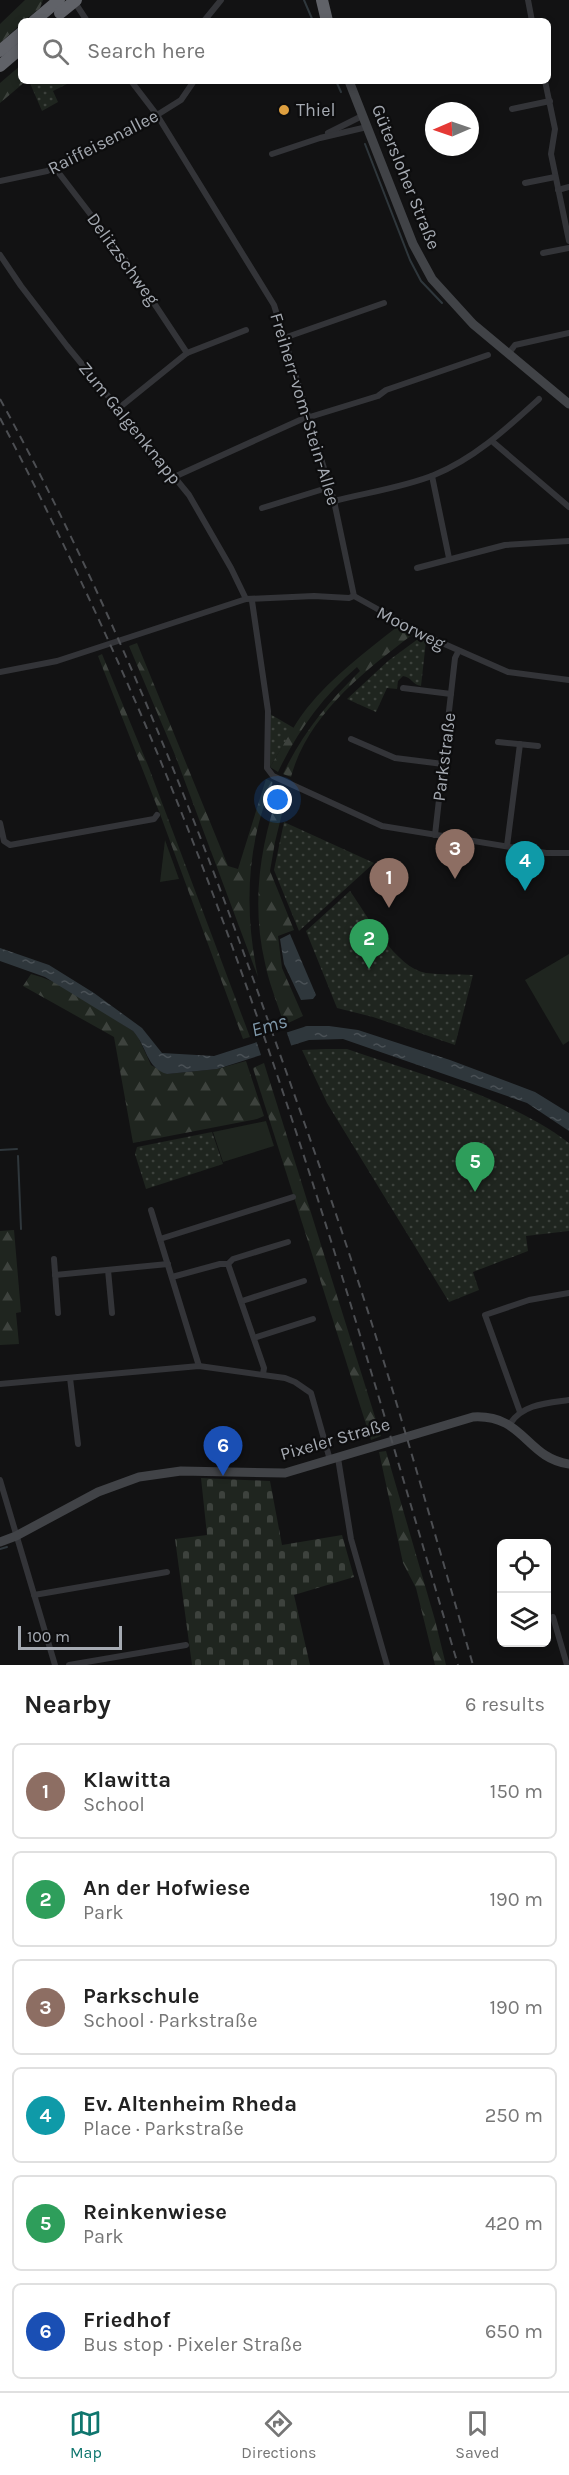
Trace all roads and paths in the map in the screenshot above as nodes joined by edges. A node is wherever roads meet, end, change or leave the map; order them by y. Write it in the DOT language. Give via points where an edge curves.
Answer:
graph roads {
  1 [pos="75,0"];
  2 [pos="221,0"];
  3 [pos="320,0"];
  4 [pos="528,0"];
  5 [pos="56,9"];
  6 [pos="40,18"];
  7 [pos="85,18"];
  8 [pos="206,18"];
  9 [pos="325,18"];
  10 [pos="531,18"];
  11 [pos="18,36"];
  12 [pos="0,51"];
  13 [pos="18,51"];
  14 [pos="0,66"];
  15 [pos="133,84"];
  16 [pos="192,84"];
  17 [pos="350,84"];
  18 [pos="546,84"];
  19 [pos="550,101"];
  20 [pos="512,109"];
  21 [pos="157,115"];
  22 [pos="362,116"];
  23 [pos="367,127"];
  24 [pos="320,138"];
  25 [pos="272,154"];
  26 [pos="56,168"];
  27 [pos="555,177"];
  28 [pos="0,182"];
  29 [pos="525,183"];
  30 [pos="569,187"];
  31 [pos="558,190"];
  32 [pos="569,241"];
  33 [pos="569,248"];
  34 [pos="543,253"];
  35 [pos="0,255"];
  36 [pos="384,303"];
  37 [pos="246,330"];
  38 [pos="569,333"];
  39 [pos="284,338"];
  40 [pos="187,353"];
  41 [pos="509,353"];
  42 [pos="488,355"];
  43 [pos="539,399"];
  44 [pos="569,404"];
  45 [pos="119,408"];
  46 [pos="308,417"];
  47 [pos="493,442"];
  48 [pos="432,476"];
  49 [pos="174,477"];
  50 [pos="330,487"];
  51 [pos="334,501"];
  52 [pos="569,507"];
  53 [pos="262,508"];
  54 [pos="569,541"];
  55 [pos="449,558"];
  56 [pos="417,568"];
  57 [pos="354,596"];
  58 [pos="249,600"];
  59 [pos="458,652"];
  60 [pos="0,672"];
  61 [pos="569,680"];
  62 [pos="403,688"];
  63 [pos="451,694"];
  64 [pos="351,739"];
  65 [pos="498,742"];
  66 [pos="520,744"];
  67 [pos="538,746"];
  68 [pos="443,764"];
  69 [pos="157,815"];
  70 [pos="0,823"];
  71 [pos="435,835"];
  72 [pos="507,846"];
  73 [pos="569,853"];
  74 [pos="293,1197"];
  75 [pos="151,1210"];
  76 [pos="160,1239"];
  77 [pos="288,1242"];
  78 [pos="54,1259"];
  79 [pos="168,1264"];
  80 [pos="228,1264"];
  81 [pos="108,1270"];
  82 [pos="55,1275"];
  83 [pos="172,1276"];
  84 [pos="304,1281"];
  85 [pos="569,1293"];
  86 [pos="242,1301"];
  87 [pos="58,1313"];
  88 [pos="112,1313"];
  89 [pos="313,1319"];
  90 [pos="254,1338"];
  91 [pos="199,1366"];
  92 [pos="263,1374"];
  93 [pos="70,1378"];
  94 [pos="0,1384"];
  95 [pos="569,1400"];
  96 [pos="520,1412"];
  97 [pos="510,1424"];
  98 [pos="78,1444"];
  99 [pos="334,1459"];
  100 [pos="569,1464"];
  101 [pos="0,1480"];
  102 [pos="2,1499"];
  103 [pos="16,1536"];
  104 [pos="0,1542"];
  105 [pos="167,1572"];
  106 [pos="34,1595"];
  107 [pos="553,1617"];
  108 [pos="186,1645"];
  109 [pos="54,1665"];
  110 [pos="69,1665"];
  111 [pos="387,1665"];
  112 [pos="567,1665"];
  1 -- 5 [label="highway, bridge"];
  1 -- 7 [label="street"];
  2 -- 8 [label="street"];
  3 -- 9 [label="highway"];
  4 -- 10 [label="street"];
  5 -- 6 [label="highway"];
  11 -- 12 [label="highway"];
  13 -- 14 [label="highway"];
  15 -- 21 [label="street, Freiherr-vom-Stein-Allee"];
  16 -- 21 [label="street, Raiffeisenallee" via="181,100"];
  17 -- 22 [label="main road, Gütersloher Straße"];
  18 -- 19 [label="street"];
  19 -- 20 [label="street"];
  19 -- 27 [label="street" via="555,129 550,154"];
  21 -- 26 [label="street, Raiffeisenallee"];
  21 -- 39 [label="street, Freiherr-vom-Stein-Allee" via="274,305"];
  22 -- 23 [label="main road, Gütersloher Straße"];
  22 -- 24 [label="street"];
  23 -- 24 [label="street"];
  23 -- 41 [label="main road, Gütersloher Straße" via="412,244 432,279 473,324"];
  24 -- 25 [label="street"];
  26 -- 28 [label="street, Raiffeisenallee"];
  26 -- 40 [label="street, Delitzschweg" via="124,258"];
  27 -- 29 [label="street"];
  27 -- 31 [label="street"];
  30 -- 31 [label="street"];
  31 -- 32 [label="street"];
  33 -- 34 [label="street"];
  35 -- 45 [label="street, Zum Galgenknapp"];
  36 -- 39 [label="street"];
  37 -- 40 [label="street"];
  38 -- 41 [label="street" via="515,345"];
  39 -- 46 [label="street, Freiherr-vom-Stein-Allee"];
  40 -- 45 [label="street"];
  41 -- 44 [label="main road, Gütersloher Straße"];
  42 -- 46 [label="street"];
  43 -- 47 [label="street"];
  45 -- 49 [label="street, Zum Galgenknapp"];
  46 -- 49 [label="street"];
  46 -- 50 [label="street, Freiherr-vom-Stein-Allee"];
  47 -- 48 [label="street"];
  47 -- 52 [label="street"];
  48 -- 51 [label="street"];
  48 -- 55 [label="street"];
  49 -- 58 [label="street, Zum Galgenknapp" via="189,495"];
  50 -- 51 [label="street, Freiherr-vom-Stein-Allee"];
  50 -- 53 [label="street"];
  51 -- 57 [label="street, Freiherr-vom-Stein-Allee"];
  54 -- 55 [label="street" via="505,545"];
  55 -- 56 [label="street"];
  57 -- 58 [label="street, Moorweg"];
  57 -- 59 [label="street, Moorweg"];
  58 -- 60 [label="street, Moorweg" via="57,661"];
  58 -- 71 [label="street" via="268,711 267,768 273,776 382,826"];
  59 -- 61 [label="street, Moorweg" via="508,672"];
  59 -- 63 [label="street, Parkstraße"];
  62 -- 63 [label="street"];
  63 -- 68 [label="street, Parkstraße"];
  64 -- 68 [label="street" via="395,758"];
  65 -- 66 [label="street"];
  66 -- 67 [label="street"];
  66 -- 72 [label="street"];
  68 -- 71 [label="street, Parkstraße"];
  69 -- 70 [label="street" via="154,819 10,845 4,841"];
  71 -- 72 [label="street"];
  72 -- 73 [label="street"];
  74 -- 76 [label="street"];
  75 -- 76 [label="street"];
  76 -- 79 [label="street"];
  77 -- 80 [label="street"];
  78 -- 82 [label="street"];
  79 -- 81 [label="street"];
  79 -- 83 [label="street"];
  80 -- 83 [label="street"];
  80 -- 86 [label="street"];
  81 -- 82 [label="street"];
  81 -- 88 [label="street"];
  82 -- 87 [label="street"];
  83 -- 91 [label="street"];
  84 -- 86 [label="street"];
  85 -- 96 [label="street" via="529,1300 485,1315"];
  86 -- 90 [label="street"];
  89 -- 90 [label="street"];
  90 -- 92 [label="street"];
  91 -- 92 [label="street"];
  91 -- 93 [label="street"];
  92 -- 99 [label="street" via="295,1382 311,1393"];
  93 -- 94 [label="street"];
  93 -- 98 [label="street"];
  95 -- 96 [label="street"];
  96 -- 97 [label="street"];
  97 -- 99 [label="main road, Pixeler Straße" via="472,1417"];
  97 -- 100 [label="main road, Pixeler Straße" via="546,1457"];
  99 -- 103 [label="main road, Pixeler Straße" via="284,1473 181,1471 139,1477 98,1492"];
  99 -- 111 [label="street" via="351,1539"];
  101 -- 102 [label="street"];
  102 -- 103 [label="street"];
  103 -- 104 [label="main road, Pixeler Straße"];
  103 -- 106 [label="street"];
  105 -- 106 [label="street"];
  106 -- 109 [label="street"];
  107 -- 112 [label="street"];
  108 -- 110 [label="street"];
}
